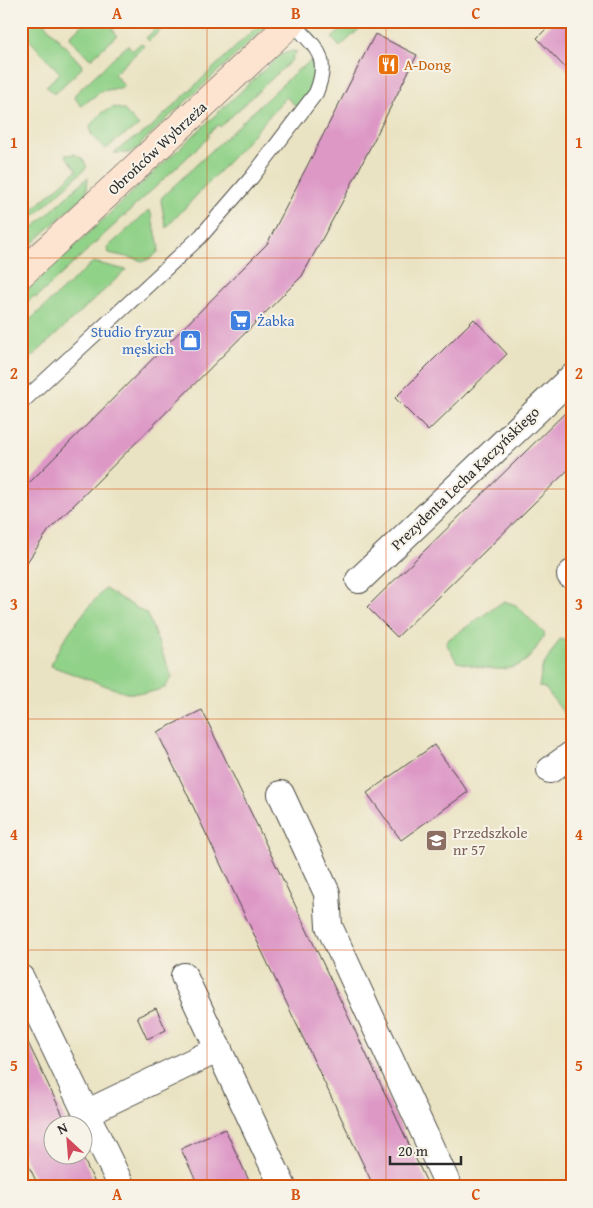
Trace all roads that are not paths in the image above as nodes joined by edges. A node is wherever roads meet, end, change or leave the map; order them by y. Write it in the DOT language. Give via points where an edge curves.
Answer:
graph roads {
  1 [pos="293,22"];
  2 [pos="21,274"];
  3 [pos="572,377"];
  4 [pos="21,403"];
  5 [pos="359,580"];
  6 [pos="572,754"];
  7 [pos="550,770"];
  8 [pos="281,794"];
  9 [pos="184,976"];
  10 [pos="21,978"];
  11 [pos="219,1049"];
  12 [pos="86,1114"];
  13 [pos="122,1187"];
  14 [pos="283,1187"];
  15 [pos="449,1187"];
  1 -- 2 [label="main road, Obrońców Wybrzeża"];
  1 -- 4 [label="lane" via="314,47 323,64 322,79 316,93 252,177 201,236"];
  3 -- 5 [label="street, Prezydenta Lecha Kaczyńskiego"];
  6 -- 7 [label="street"];
  8 -- 15 [label="street" via="327,893 329,926"];
  9 -- 11 [label="street"];
  10 -- 12 [label="street"];
  11 -- 12 [label="street"];
  11 -- 14 [label="street"];
  12 -- 13 [label="street"];
}
